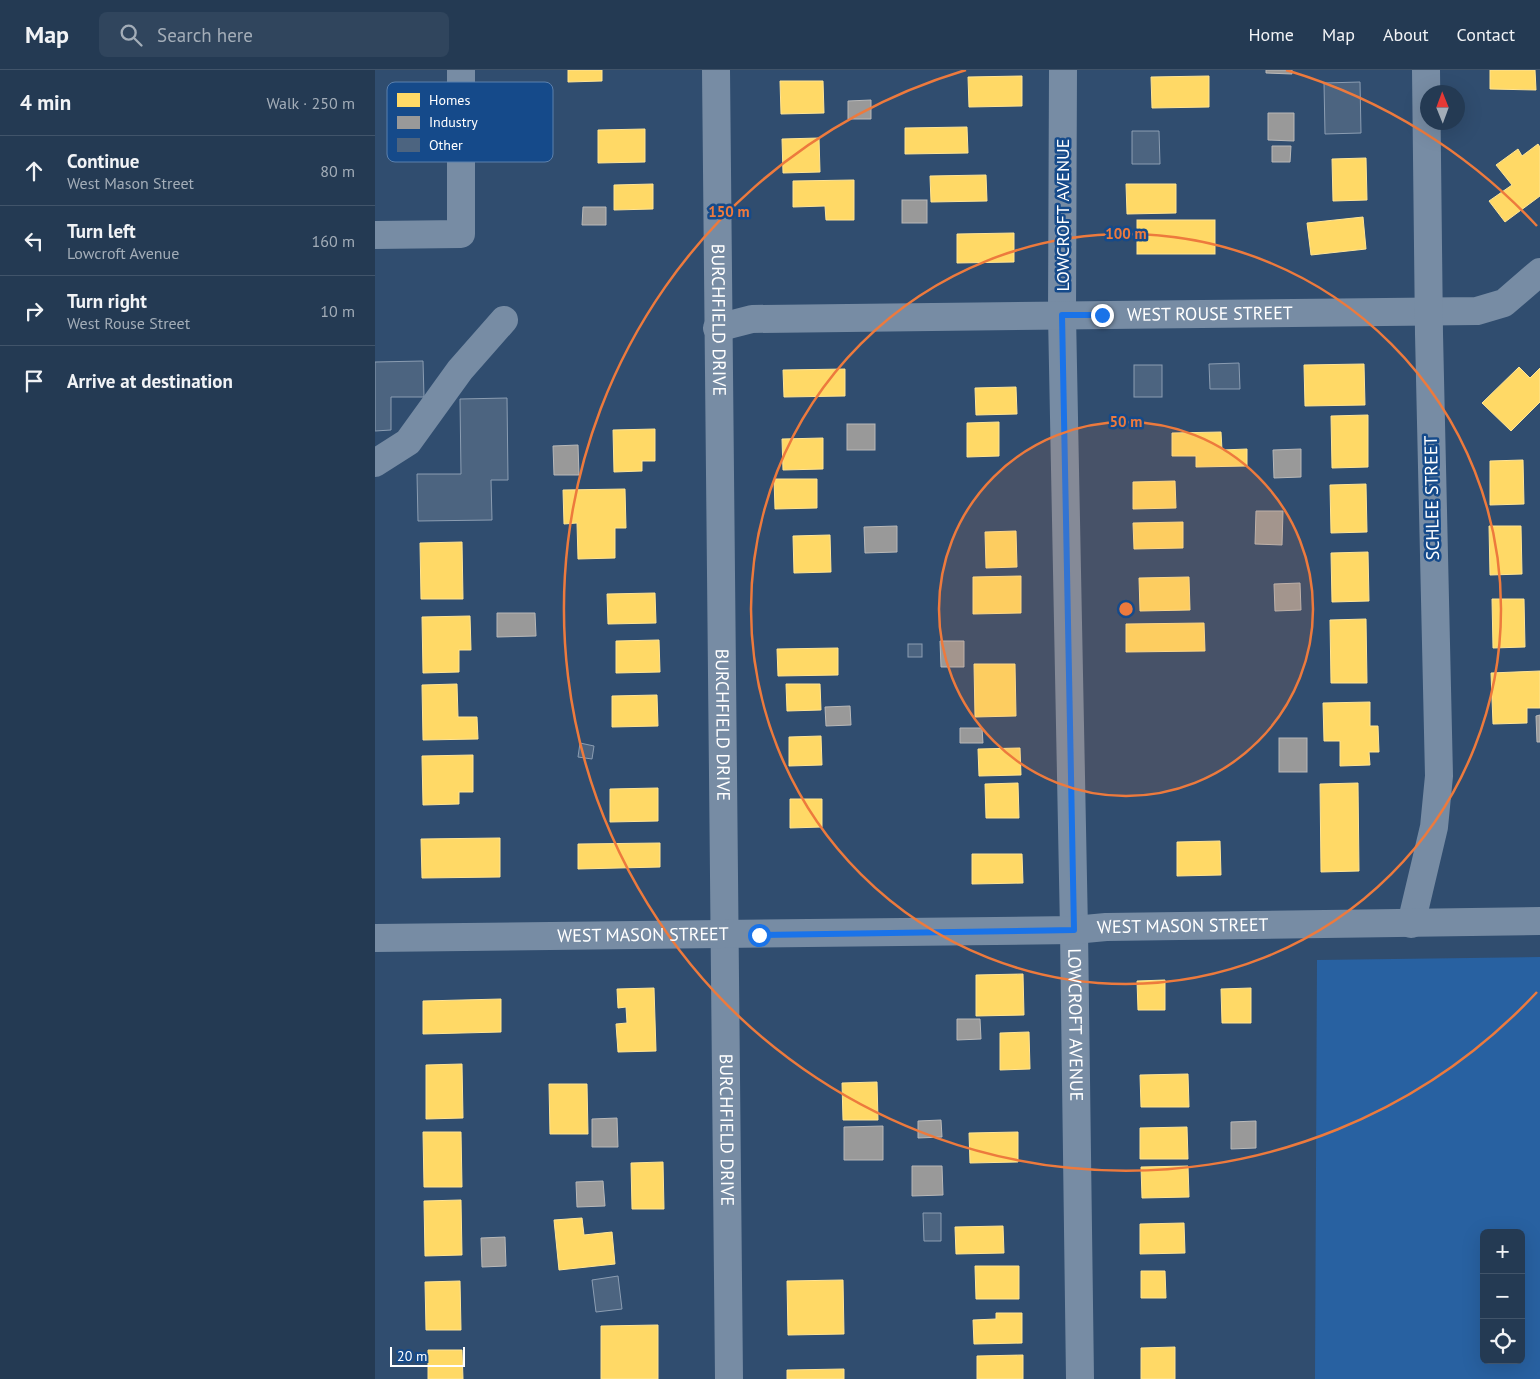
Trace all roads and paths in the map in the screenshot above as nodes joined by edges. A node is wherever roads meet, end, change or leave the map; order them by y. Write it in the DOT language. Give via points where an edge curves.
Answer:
graph roads {
  1 [pos="716,70"];
  2 [pos="1063,70"];
  3 [pos="1426,70"];
  4 [pos="461,162"];
  5 [pos="375,235"];
  6 [pos="1540,272"];
  7 [pos="1428,312"];
  8 [pos="1062,315"];
  9 [pos="504,320"];
  10 [pos="717,328"];
  11 [pos="375,463"];
  12 [pos="1540,922"];
  13 [pos="1411,924"];
  14 [pos="1074,930"];
  15 [pos="725,934"];
  16 [pos="375,938"];
  17 [pos="729,1379"];
  18 [pos="1080,1379"];
  1 -- 10 [label="street, BURCHFIELD DRIVE"];
  2 -- 8 [label="street, LOWCROFT AVENUE"];
  3 -- 7 [label="street, SCHLEE STREET"];
  4 -- 5 [label="street" via="461,234"];
  6 -- 7 [label="street, WEST ROUSE STREET" via="1504,303 1477,311"];
  7 -- 8 [label="street, WEST ROUSE STREET"];
  7 -- 13 [label="street, SCHLEE STREET" via="1439,776 1434,827"];
  8 -- 10 [label="street, WEST ROUSE STREET" via="752,319"];
  8 -- 14 [label="street, LOWCROFT AVENUE"];
  9 -- 11 [label="street" via="460,370 409,442"];
  10 -- 15 [label="street, BURCHFIELD DRIVE"];
  12 -- 13 [label="street, WEST MASON STREET"];
  13 -- 14 [label="street, WEST MASON STREET"];
  14 -- 15 [label="street, WEST MASON STREET"];
  14 -- 18 [label="street, LOWCROFT AVENUE"];
  15 -- 16 [label="street, WEST MASON STREET"];
  15 -- 17 [label="street, BURCHFIELD DRIVE"];
}
